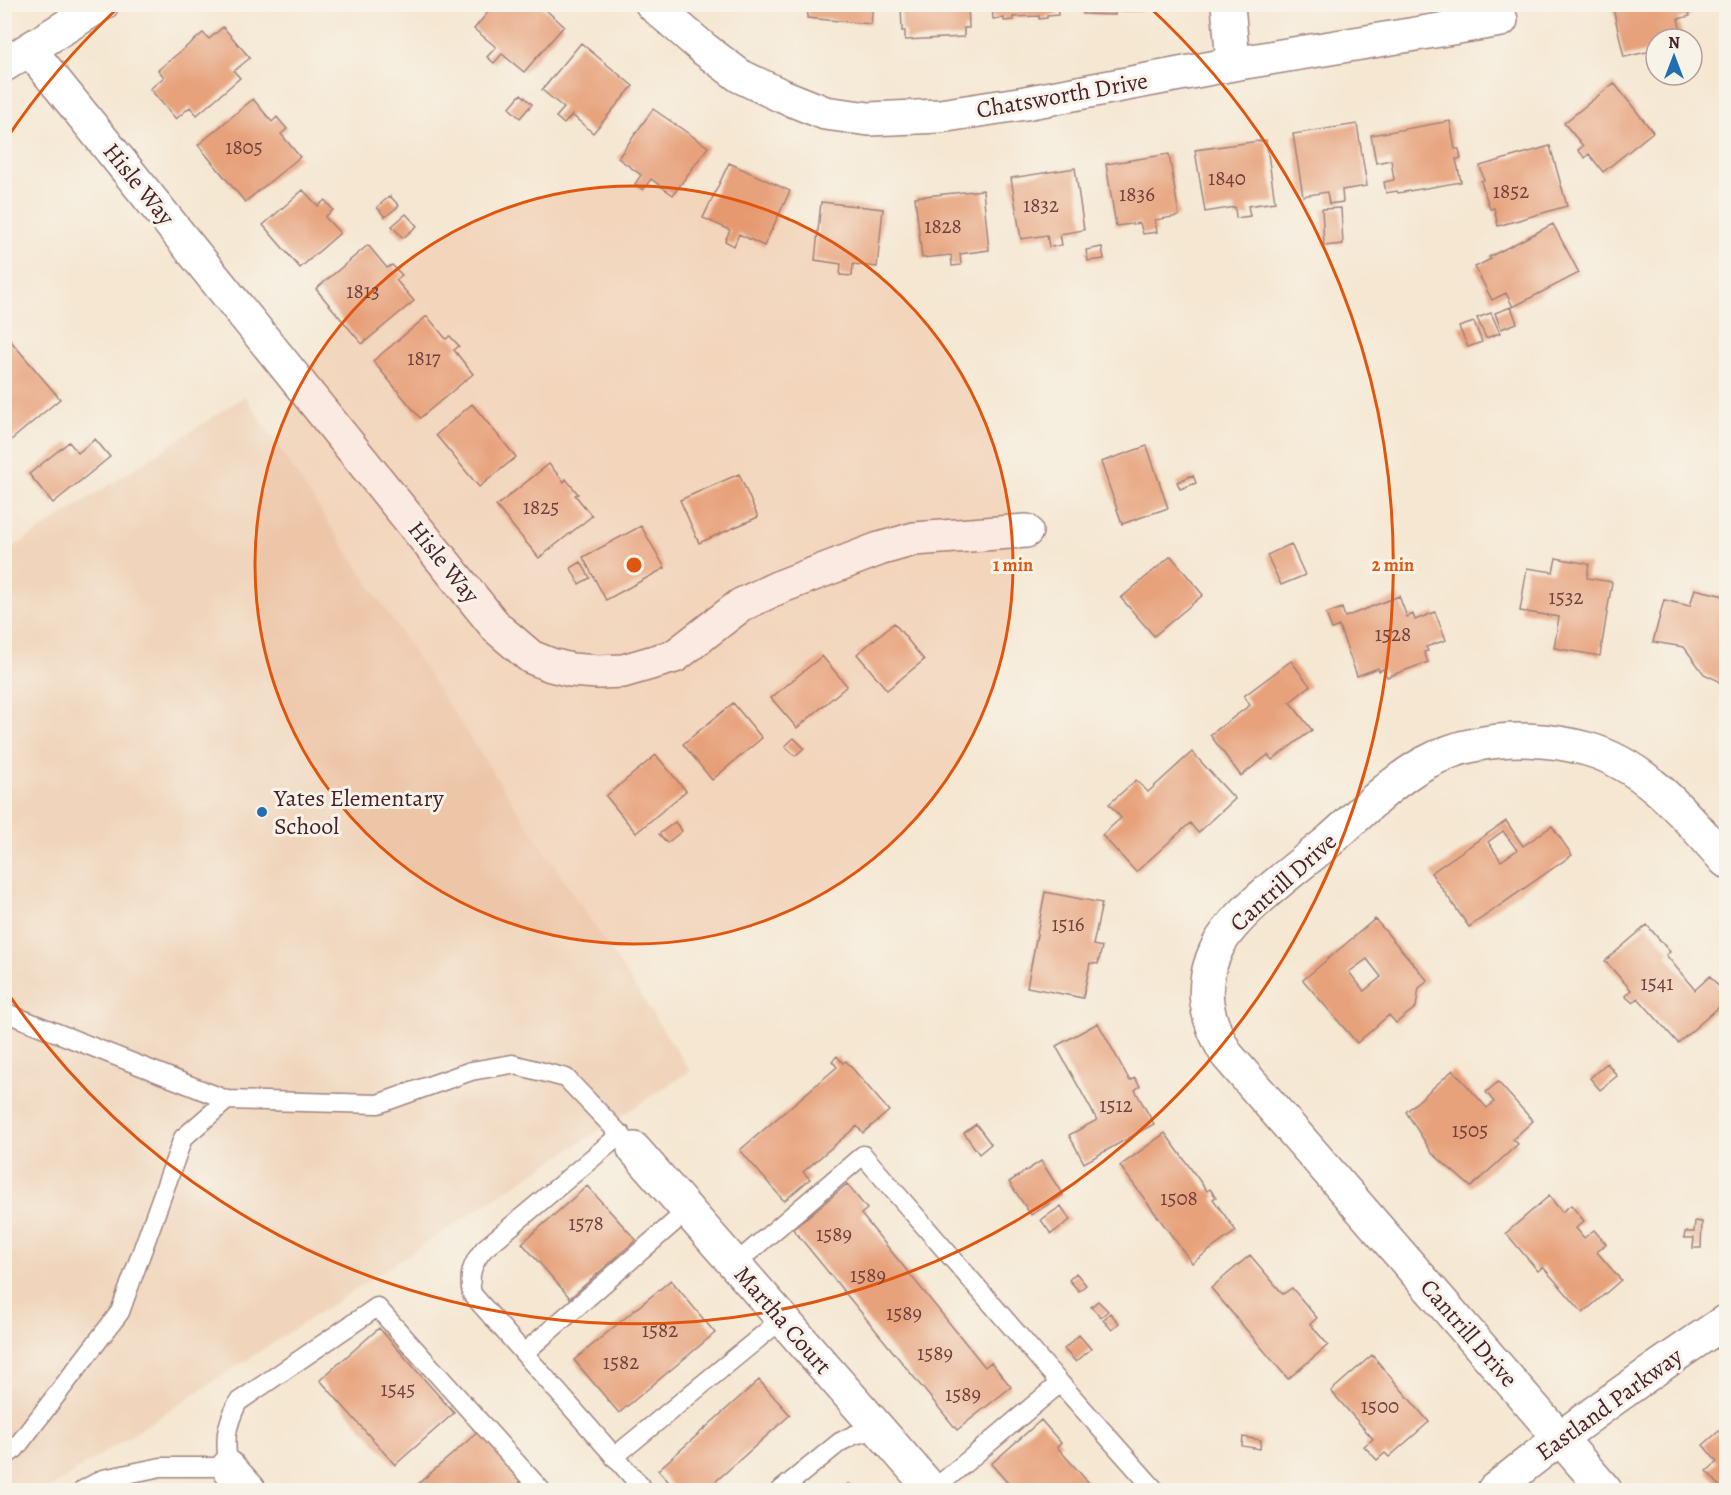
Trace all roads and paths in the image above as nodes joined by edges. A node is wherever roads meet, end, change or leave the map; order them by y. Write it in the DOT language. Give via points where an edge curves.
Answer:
graph roads {
  1 [pos="102,4"];
  2 [pos="652,4"];
  3 [pos="1228,4"];
  4 [pos="1501,20"];
  5 [pos="17,58"];
  6 [pos="1233,64"];
  7 [pos="1026,531"];
  8 [pos="1726,861"];
  9 [pos="4,1012"];
  10 [pos="227,1100"];
  11 [pos="627,1142"];
  12 [pos="688,1210"];
  13 [pos="735,1264"];
  14 [pos="782,1319"];
  15 [pos="1726,1321"];
  16 [pos="524,1353"];
  17 [pos="1060,1383"];
  18 [pos="879,1429"];
  19 [pos="1559,1437"];
  20 [pos="4,1457"];
  21 [pos="614,1457"];
  22 [pos="239,1479"];
  23 [pos="83,1491"];
  24 [pos="541,1491"];
  25 [pos="644,1491"];
  26 [pos="781,1491"];
  27 [pos="932,1491"];
  28 [pos="1155,1491"];
  29 [pos="1494,1491"];
  30 [pos="1605,1491"];
  1 -- 5 [label="street"];
  2 -- 6 [label="street, Chatsworth Drive" via="740,76 825,112 870,119 940,116 1014,105"];
  3 -- 6 [label="street"];
  4 -- 6 [label="street, Chatsworth Drive"];
  5 -- 7 [label="street, Hisle Way" via="497,628 531,657 571,670 598,672 652,664 675,656 741,605 879,549 914,540"];
  8 -- 19 [label="street, Cantrill Drive" via="1665,794 1620,763 1558,742 1473,745 1423,764 1395,784 1252,906 1225,932 1208,973 1206,998 1210,1021 1227,1055"];
  9 -- 10 [label="lane"];
  10 -- 11 [label="lane" via="378,1104 471,1071 512,1064 566,1077"];
  10 -- 20 [label="lane" via="183,1138 120,1312 15,1449"];
  11 -- 12 [label="street, Martha Court"];
  11 -- 16 [label="lane" via="475,1259 472,1294"];
  12 -- 13 [label="street, Martha Court"];
  12 -- 16 [label="lane"];
  13 -- 14 [label="street, Martha Court"];
  13 -- 17 [label="lane" via="863,1155"];
  14 -- 18 [label="street, Martha Court"];
  14 -- 21 [label="lane"];
  15 -- 19 [label="street, Eastland Parkway"];
  16 -- 21 [label="lane"];
  17 -- 27 [label="lane"];
  17 -- 28 [label="lane"];
  18 -- 26 [label="lane" via="840,1442"];
  18 -- 27 [label="street, Martha Court"];
  19 -- 29 [label="street, Eastland Parkway"];
  19 -- 30 [label="street, Cantrill Drive"];
  21 -- 25 [label="lane"];
  22 -- 23 [label="lane" via="161,1467 103,1479"];
  22 -- 24 [label="lane" via="225,1438 238,1402 377,1306"];
}
